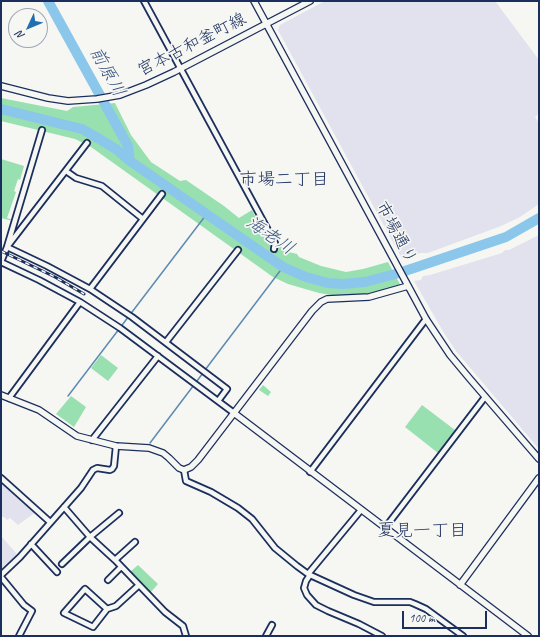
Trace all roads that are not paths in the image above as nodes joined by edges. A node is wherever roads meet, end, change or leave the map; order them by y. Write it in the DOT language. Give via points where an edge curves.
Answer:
graph roads {
  1 [pos="144,1"];
  2 [pos="254,1"];
  3 [pos="310,1"];
  4 [pos="267,24"];
  5 [pos="181,68"];
  6 [pos="1,86"];
  7 [pos="42,130"];
  8 [pos="87,143"];
  9 [pos="66,171"];
  10 [pos="162,194"];
  11 [pos="143,219"];
  12 [pos="7,247"];
  13 [pos="274,249"];
  14 [pos="238,250"];
  15 [pos="1,262"];
  16 [pos="408,286"];
  17 [pos="90,289"];
  18 [pos="80,302"];
  19 [pos="426,318"];
  20 [pos="166,342"];
  21 [pos="158,356"];
  22 [pos="1,395"];
  23 [pos="484,397"];
  24 [pos="9,398"];
  25 [pos="218,401"];
  26 [pos="234,413"];
  27 [pos="92,440"];
  28 [pos="116,446"];
  29 [pos="539,460"];
  30 [pos="184,470"];
  31 [pos="310,472"];
  32 [pos="539,478"];
  33 [pos="1,479"];
  34 [pos="64,507"];
  35 [pos="361,510"];
  36 [pos="119,513"];
  37 [pos="50,522"];
  38 [pos="384,528"];
  39 [pos="90,537"];
  40 [pos="135,542"];
  41 [pos="31,544"];
  42 [pos="115,560"];
  43 [pos="62,564"];
  44 [pos="121,567"];
  45 [pos="57,572"];
  46 [pos="309,574"];
  47 [pos="1,576"];
  48 [pos="108,580"];
  49 [pos="139,584"];
  50 [pos="460,585"];
  51 [pos="107,609"];
  52 [pos="272,625"];
  53 [pos="19,636"];
  54 [pos="186,636"];
  55 [pos="266,636"];
  56 [pos="382,636"];
  57 [pos="463,636"];
  58 [pos="528,636"];
  1 -- 5 [label="street"];
  2 -- 4 [label="street, 市場通り"];
  3 -- 4 [label="street, 宮本古和釜町線"];
  4 -- 5 [label="street, 宮本古和釜町線"];
  4 -- 16 [label="street, 市場通り"];
  5 -- 6 [label="street, 宮本古和釜町線" via="120,96 99,99 68,101"];
  5 -- 13 [label="street" via="275,243"];
  7 -- 12 [label="street"];
  8 -- 9 [label="street"];
  9 -- 11 [label="street" via="76,178 102,186"];
  9 -- 12 [label="street"];
  10 -- 11 [label="street"];
  11 -- 17 [label="street"];
  12 -- 15 [label="street"];
  12 -- 17 [label="street"];
  14 -- 20 [label="street"];
  15 -- 18 [label="street"];
  16 -- 19 [label="street, 市場通り"];
  16 -- 26 [label="street" via="369,297 327,299 321,302"];
  17 -- 20 [label="street"];
  18 -- 21 [label="street"];
  18 -- 24 [label="street"];
  19 -- 23 [label="street, 市場通り" via="450,355"];
  19 -- 31 [label="street"];
  20 -- 25 [label="street" via="227,389"];
  21 -- 25 [label="street"];
  21 -- 27 [label="street"];
  22 -- 24 [label="street"];
  23 -- 29 [label="street, 市場通り"];
  23 -- 38 [label="street"];
  24 -- 27 [label="street" via="39,410 77,436"];
  25 -- 26 [label="street"];
  26 -- 30 [label="street" via="194,464"];
  26 -- 31 [label="street"];
  27 -- 28 [label="street"];
  28 -- 30 [label="street" via="149,448 163,453"];
  28 -- 34 [label="street" via="112,469 93,470"];
  30 -- 46 [label="street" via="186,481 238,508 252,519 275,548"];
  31 -- 35 [label="street"];
  32 -- 50 [label="street"];
  33 -- 37 [label="street"];
  34 -- 37 [label="street"];
  34 -- 39 [label="street"];
  35 -- 38 [label="street"];
  35 -- 46 [label="street"];
  36 -- 39 [label="street"];
  37 -- 41 [label="street"];
  38 -- 50 [label="street"];
  39 -- 42 [label="street"];
  39 -- 43 [label="street"];
  40 -- 42 [label="street"];
  41 -- 45 [label="street"];
  41 -- 47 [label="street"];
  42 -- 44 [label="street"];
  44 -- 48 [label="street"];
  44 -- 49 [label="street"];
  46 -- 56 [label="street" via="304,588 316,605"];
  46 -- 57 [label="street" via="374,602 415,604"];
  47 -- 53 [label="street" via="24,605 32,611"];
  49 -- 51 [label="street" via="116,606"];
  49 -- 54 [label="street" via="165,612 183,626"];
  50 -- 58 [label="street"];
  51 -- 51 [label="street" via="93,627 64,613 85,589"];
  52 -- 55 [label="street"];
}
